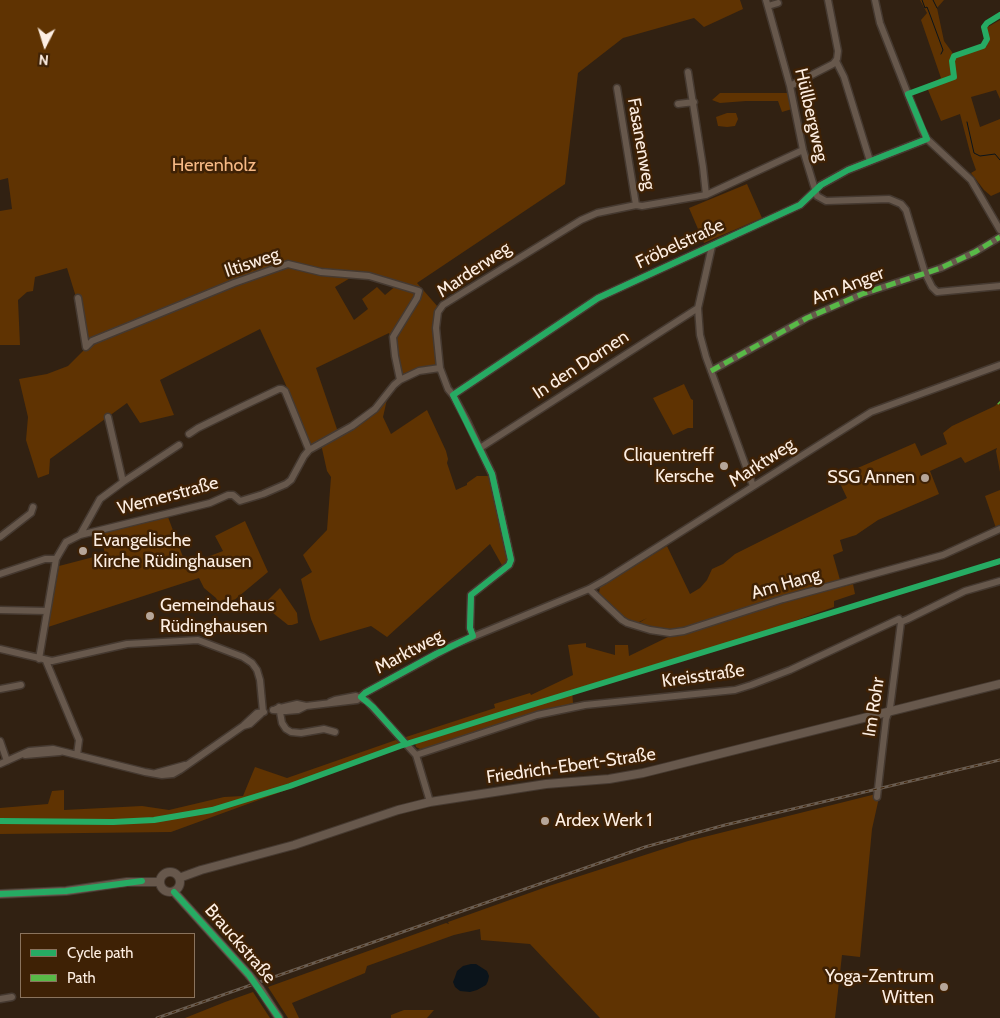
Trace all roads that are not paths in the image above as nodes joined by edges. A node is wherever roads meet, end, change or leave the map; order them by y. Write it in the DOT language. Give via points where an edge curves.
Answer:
graph roads {
  1 [pos="828,0"];
  2 [pos="875,0"];
  3 [pos="767,3"];
  4 [pos="778,3"];
  5 [pos="836,61"];
  6 [pos="688,72"];
  7 [pos="790,86"];
  8 [pos="617,88"];
  9 [pos="694,102"];
  10 [pos="678,104"];
  11 [pos="927,139"];
  12 [pos="803,150"];
  13 [pos="870,161"];
  14 [pos="815,191"];
  15 [pos="706,195"];
  16 [pos="636,205"];
  17 [pos="1000,230"];
  18 [pos="1000,237"];
  19 [pos="712,246"];
  20 [pos="926,273"];
  21 [pos="1000,286"];
  22 [pos="78,298"];
  23 [pos="698,308"];
  24 [pos="1000,365"];
  25 [pos="440,368"];
  26 [pos="711,371"];
  27 [pos="400,380"];
  28 [pos="453,395"];
  29 [pos="108,417"];
  30 [pos="189,434"];
  31 [pos="179,445"];
  32 [pos="480,448"];
  33 [pos="309,450"];
  34 [pos="123,482"];
  35 [pos="753,486"];
  36 [pos="33,507"];
  37 [pos="1000,530"];
  38 [pos="80,535"];
  39 [pos="0,538"];
  40 [pos="56,559"];
  41 [pos="0,574"];
  42 [pos="1000,581"];
  43 [pos="589,589"];
  44 [pos="0,610"];
  45 [pos="47,611"];
  46 [pos="900,622"];
  47 [pos="473,636"];
  48 [pos="0,649"];
  49 [pos="42,660"];
  50 [pos="1000,684"];
  51 [pos="20,685"];
  52 [pos="0,689"];
  53 [pos="361,697"];
  54 [pos="277,710"];
  55 [pos="263,712"];
  56 [pos="888,712"];
  57 [pos="335,732"];
  58 [pos="0,741"];
  59 [pos="416,755"];
  60 [pos="76,756"];
  61 [pos="3,762"];
  62 [pos="877,797"];
  63 [pos="430,802"];
  64 [pos="179,878"];
  65 [pos="159,882"];
  66 [pos="174,892"];
  67 [pos="0,894"];
  68 [pos="12,997"];
  69 [pos="0,999"];
  70 [pos="279,1018"];
  1 -- 5 [label="street" via="838,51"];
  2 -- 11 [label="street" via="880,23"];
  3 -- 4 [label="street, Hüllbergweg"];
  3 -- 7 [label="street, Hüllbergweg"];
  5 -- 7 [label="street"];
  5 -- 13 [label="street"];
  6 -- 9 [label="street"];
  7 -- 12 [label="street, Hüllbergweg"];
  8 -- 16 [label="street, Fasanenweg"];
  9 -- 10 [label="street"];
  9 -- 15 [label="street"];
  11 -- 13 [label="street, Fröbelstraße"];
  11 -- 17 [label="street" via="971,180"];
  12 -- 14 [label="street, Hüllbergweg"];
  12 -- 15 [label="street, Marderweg"];
  13 -- 14 [label="street, Fröbelstraße" via="832,178"];
  14 -- 19 [label="street, Fröbelstraße" via="800,205"];
  14 -- 20 [label="street" via="826,201 889,199 901,204 906,210"];
  15 -- 16 [label="street, Marderweg"];
  16 -- 25 [label="street, Marderweg" via="597,213 581,220 443,305 438,312 436,328"];
  18 -- 20 [label="street, Am Anger"];
  19 -- 23 [label="street"];
  19 -- 28 [label="street, Fröbelstraße" via="598,298"];
  20 -- 21 [label="street" via="934,290 940,292"];
  20 -- 26 [label="street, Am Anger" via="832,306"];
  22 -- 27 [label="street, Iltisweg" via="86,347 92,341 288,264 321,272 369,276 419,291 393,337"];
  23 -- 26 [label="street" via="700,335"];
  23 -- 32 [label="street, In den Dornen"];
  24 -- 35 [label="street, Marktweg" via="871,412"];
  25 -- 27 [label="street, Wemerstraße" via="419,371"];
  25 -- 28 [label="street, Marderweg"];
  26 -- 35 [label="street"];
  27 -- 33 [label="street, Wemerstraße" via="375,408 352,426"];
  28 -- 32 [label="street, Marderweg"];
  29 -- 34 [label="street"];
  30 -- 33 [label="street" via="282,389"];
  31 -- 34 [label="street"];
  32 -- 47 [label="street, Marderweg" via="492,474 511,560 471,595 470,628"];
  33 -- 38 [label="street, Wemerstraße" via="286,484 239,503 233,495 228,495 210,503"];
  34 -- 38 [label="street" via="100,499"];
  35 -- 43 [label="street, Marktweg"];
  36 -- 39 [label="street" via="31,513"];
  37 -- 43 [label="street, Am Hang" via="943,556 783,599 684,631 670,633 627,623"];
  38 -- 40 [label="street, Wemerstraße" via="66,542"];
  40 -- 41 [label="street" via="45,559"];
  40 -- 45 [label="street, Wemerstraße"];
  42 -- 46 [label="street, Kreisstraße" via="969,590"];
  43 -- 47 [label="street, Marktweg"];
  44 -- 45 [label="street"];
  45 -- 49 [label="street, Wemerstraße"];
  46 -- 56 [label="street, Im Rohr"];
  46 -- 59 [label="street, Kreisstraße" via="899,619 751,686 585,705 544,713"];
  47 -- 53 [label="street, Marktweg"];
  48 -- 49 [label="street"];
  49 -- 55 [label="street" via="52,661 128,644 198,640 252,663 260,680"];
  49 -- 60 [label="street" via="78,740"];
  50 -- 56 [label="street, Friedrich-Ebert-Straße"];
  51 -- 52 [label="street"];
  53 -- 54 [label="street" via="353,701 297,704"];
  53 -- 59 [label="street"];
  54 -- 55 [label="street"];
  54 -- 57 [label="street" via="290,732 324,729"];
  55 -- 60 [label="street" via="250,724 173,774 162,775"];
  56 -- 62 [label="street, Im Rohr"];
  56 -- 63 [label="street, Friedrich-Ebert-Straße" via="643,773"];
  58 -- 61 [label="street"];
  59 -- 63 [label="street"];
  60 -- 61 [label="street" via="61,752 24,755"];
  63 -- 64 [label="street, Friedrich-Ebert-Straße"];
  64 -- 65 [label="street, Friedrich-Ebert-Straße" via="168,872 161,876"];
  64 -- 66 [label="street" via="179,886"];
  65 -- 66 [label="street" via="165,892"];
  65 -- 67 [label="street, Friedrich-Ebert-Straße"];
  66 -- 70 [label="street, Brauckstraße, bridge" via="249,975"];
  68 -- 69 [label="street"];
}
